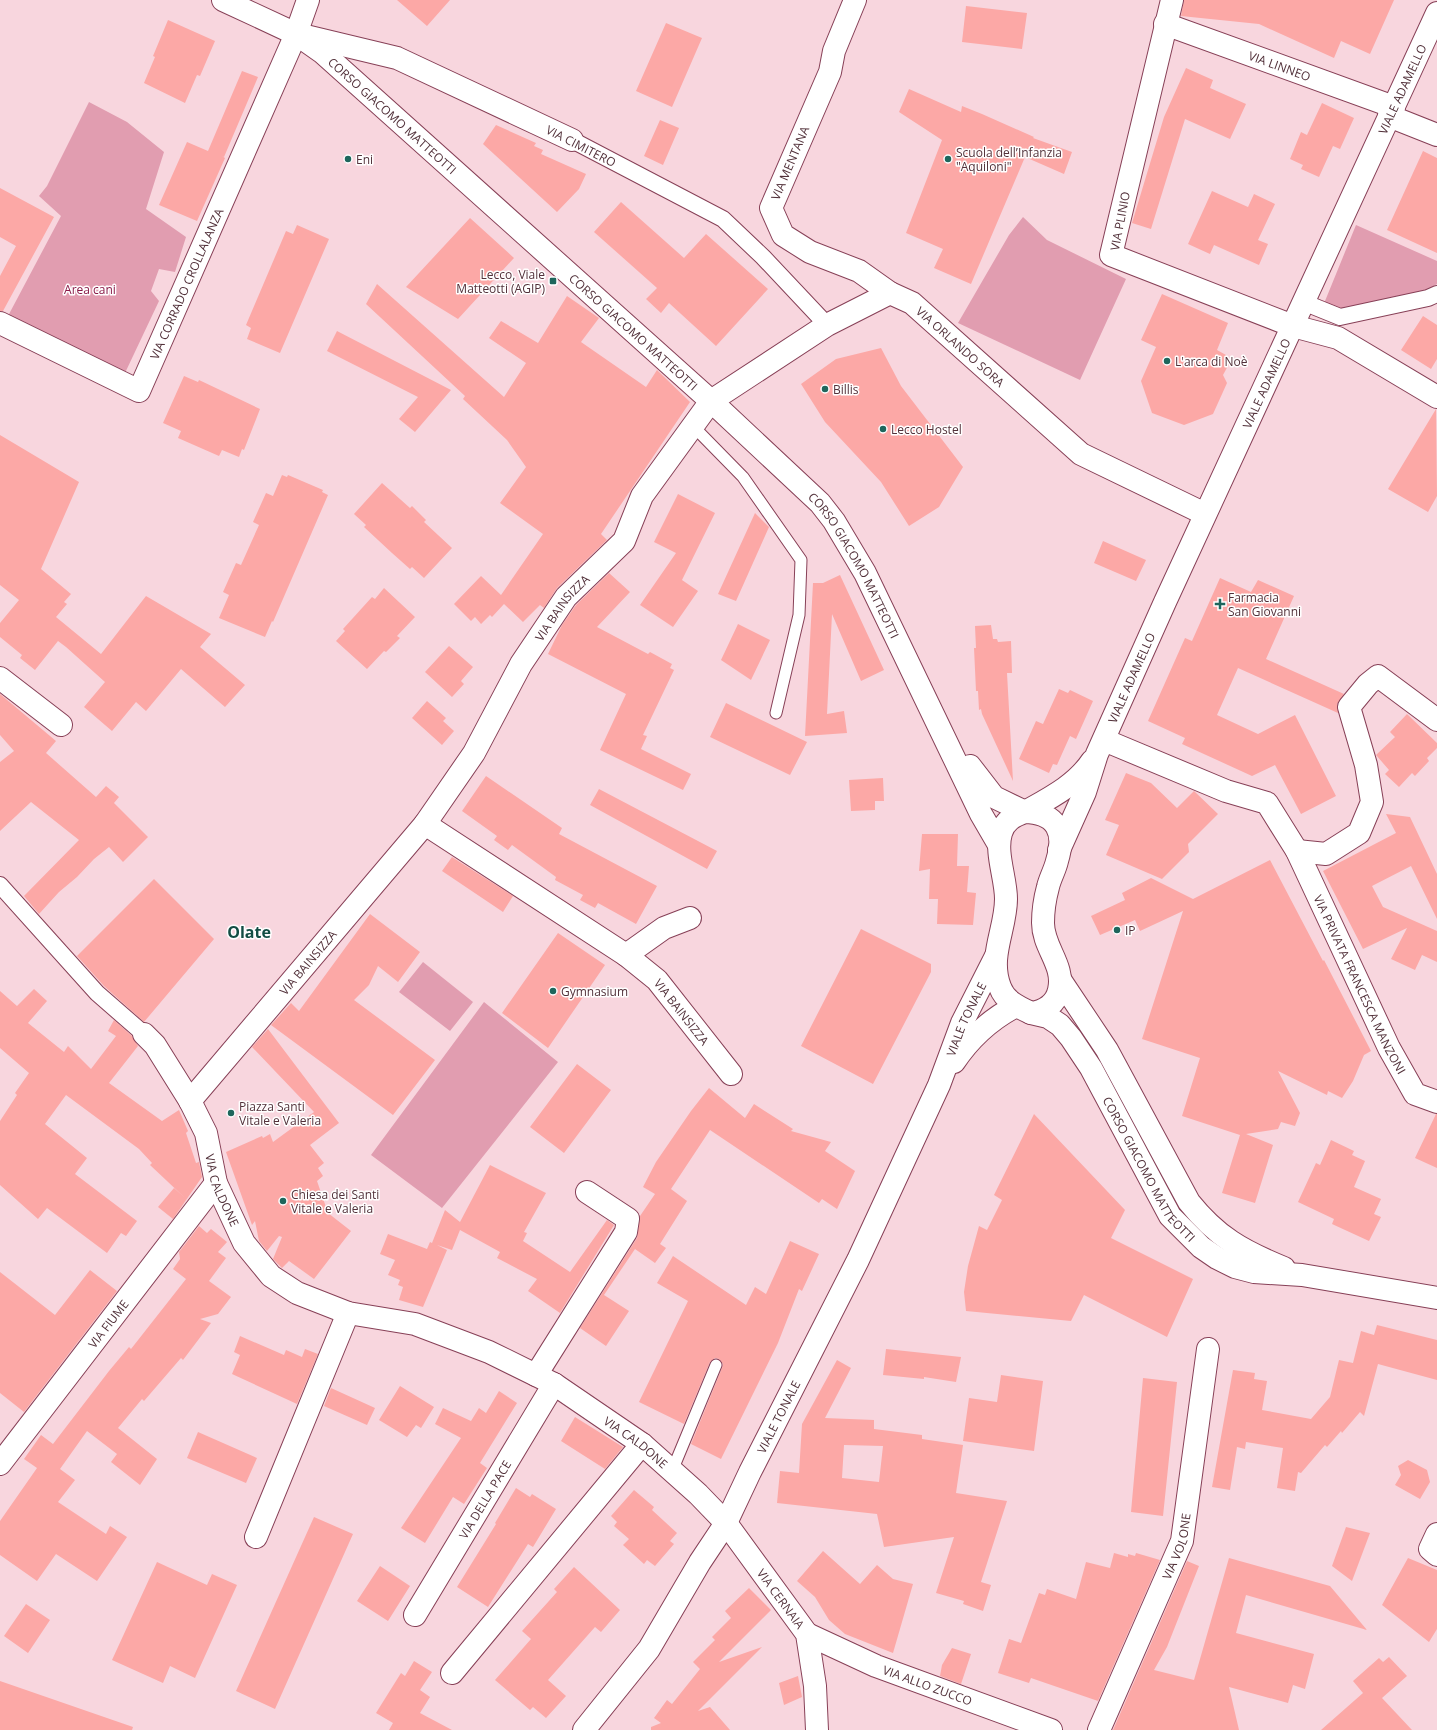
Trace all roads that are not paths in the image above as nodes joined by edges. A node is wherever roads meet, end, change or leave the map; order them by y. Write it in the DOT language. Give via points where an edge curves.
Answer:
graph roads {
  1 [pos="224,0"];
  2 [pos="308,0"];
  3 [pos="855,0"];
  4 [pos="1172,0"];
  5 [pos="1437,13"];
  6 [pos="1165,24"];
  7 [pos="296,34"];
  8 [pos="1391,111"];
  9 [pos="1437,135"];
  10 [pos="572,140"];
  11 [pos="890,294"];
  12 [pos="1437,294"];
  13 [pos="1303,302"];
  14 [pos="0,323"];
  15 [pos="827,325"];
  16 [pos="1292,326"];
  17 [pos="1437,397"];
  18 [pos="711,401"];
  19 [pos="693,426"];
  20 [pos="1205,514"];
  21 [pos="0,678"];
  22 [pos="776,714"];
  23 [pos="1437,720"];
  24 [pos="60,726"];
  25 [pos="950,747"];
  26 [pos="1100,747"];
  27 [pos="1025,812"];
  28 [pos="425,824"];
  29 [pos="999,845"];
  30 [pos="1059,850"];
  31 [pos="1297,852"];
  32 [pos="0,885"];
  33 [pos="690,918"];
  34 [pos="626,955"];
  35 [pos="996,956"];
  36 [pos="1061,981"];
  37 [pos="1024,1010"];
  38 [pos="144,1034"];
  39 [pos="731,1074"];
  40 [pos="939,1084"];
  41 [pos="190,1101"];
  42 [pos="1437,1102"];
  43 [pos="216,1183"];
  44 [pos="587,1192"];
  45 [pos="1302,1275"];
  46 [pos="1437,1298"];
  47 [pos="348,1313"];
  48 [pos="1208,1349"];
  49 [pos="716,1365"];
  50 [pos="545,1379"];
  51 [pos="642,1444"];
  52 [pos="0,1464"];
  53 [pos="672,1470"];
  54 [pos="726,1523"];
  55 [pos="1437,1534"];
  56 [pos="256,1537"];
  57 [pos="1437,1556"];
  58 [pos="415,1615"];
  59 [pos="807,1634"];
  60 [pos="452,1673"];
  61 [pos="584,1730"];
  62 [pos="817,1730"];
  63 [pos="1051,1730"];
  64 [pos="1099,1730"];
  1 -- 7 [label="street, CORSO GIACOMO MATTEOTTI"];
  2 -- 7 [label="street"];
  3 -- 11 [label="street, VIA MENTANA" via="834,51 830,72 771,208 784,234 810,252 859,271"];
  4 -- 6 [label="street, VIA PLINIO"];
  5 -- 8 [label="street, VIALE ADAMELLO"];
  6 -- 8 [label="street, VIA LINNEO"];
  6 -- 16 [label="street, VIA PLINIO" via="1111,255"];
  7 -- 10 [label="street, VIA CIMITERO" via="397,58"];
  7 -- 14 [label="street, VIA CORRADO CROLLALANZA" via="140,391"];
  7 -- 18 [label="street, CORSO GIACOMO MATTEOTTI" via="323,53"];
  8 -- 9 [label="street, VIA LINNEO"];
  8 -- 13 [label="street, VIALE ADAMELLO"];
  10 -- 15 [label="street, VIA CIMITERO" via="723,219"];
  11 -- 15 [label="street"];
  11 -- 20 [label="street, VIA ORLANDO SORA" via="912,303 1081,454"];
  12 -- 13 [label="street" via="1340,317"];
  13 -- 16 [label="street, VIALE ADAMELLO"];
  15 -- 18 [label="street"];
  16 -- 17 [label="street" via="1338,338"];
  16 -- 20 [label="street, VIALE ADAMELLO"];
  18 -- 19 [label="street, VIA BAINSIZZA"];
  18 -- 25 [label="street, CORSO GIACOMO MATTEOTTI" via="802,485 834,521 865,573"];
  19 -- 22 [label="lane" via="743,476 800,560 799,615"];
  19 -- 28 [label="street, VIA BAINSIZZA" via="642,496 624,541 566,597 525,658 474,753"];
  20 -- 26 [label="street, VIALE ADAMELLO"];
  21 -- 24 [label="street"];
  23 -- 31 [label="street" via="1378,676 1368,684 1350,707 1366,765 1372,802 1359,833 1326,854"];
  25 -- 27 [label="street, CORSO GIACOMO MATTEOTTI" via="968,763 994,797"];
  25 -- 29 [label="street, CORSO GIACOMO MATTEOTTI" via="981,814"];
  26 -- 27 [label="street, VIALE ADAMELLO" via="1084,771 1065,788"];
  26 -- 30 [label="street, VIALE ADAMELLO" via="1085,792"];
  26 -- 31 [label="street, VIA PRIVATA FRANCESCA MANZONI" via="1267,803"];
  27 -- 29 [label="street, VIALE ADAMELLO" via="1012,817 1004,825"];
  27 -- 30 [label="street, CORSO GIACOMO MATTEOTTI" via="1038,812 1048,816 1060,836"];
  28 -- 34 [label="street, VIA BAINSIZZA"];
  28 -- 41 [label="street, VIA BAINSIZZA"];
  29 -- 35 [label="street" via="1006,901"];
  30 -- 36 [label="street" via="1048,886 1043,923"];
  31 -- 42 [label="street, VIA PRIVATA FRANCESCA MANZONI" via="1389,1048 1415,1094"];
  32 -- 38 [label="street, VIA CALDONE" via="98,993"];
  33 -- 34 [label="street" via="664,928"];
  34 -- 39 [label="street, VIA BAINSIZZA" via="657,980"];
  35 -- 37 [label="street" via="996,972 1000,987 1007,1000"];
  35 -- 40 [label="street, VIALE TONALE" via="962,1023"];
  36 -- 37 [label="street, VIALE TONALE" via="1057,997 1044,1010"];
  36 -- 45 [label="street, CORSO GIACOMO MATTEOTTI" via="1107,1050 1174,1176 1189,1202 1205,1222 1228,1241 1254,1256"];
  37 -- 40 [label="street, VIALE TONALE" via="986,1025 970,1041"];
  37 -- 45 [label="street, CORSO GIACOMO MATTEOTTI" via="1048,1016 1072,1038 1157,1196 1185,1233 1217,1258 1236,1267 1254,1272"];
  38 -- 41 [label="street, VIA CALDONE" via="155,1045"];
  40 -- 54 [label="street, VIALE TONALE" via="858,1260"];
  41 -- 43 [label="street, VIA CALDONE" via="206,1133"];
  43 -- 47 [label="street, VIA CALDONE" via="244,1243 271,1276 297,1293"];
  43 -- 52 [label="street, VIA FIUME"];
  44 -- 50 [label="street" via="628,1219 626,1232"];
  45 -- 46 [label="street, CORSO GIACOMO MATTEOTTI"];
  47 -- 50 [label="street, VIA CALDONE" via="415,1324 489,1352"];
  47 -- 56 [label="street"];
  48 -- 64 [label="street, VIA VOLONE" via="1182,1541"];
  49 -- 53 [label="lane"];
  50 -- 51 [label="street, VIA CALDONE"];
  50 -- 58 [label="street, VIA DELLA PACE"];
  51 -- 53 [label="street, VIA CALDONE"];
  51 -- 60 [label="street"];
  53 -- 54 [label="street, VIA CALDONE"];
  54 -- 59 [label="street, VIA CERNAIA"];
  54 -- 61 [label="street, VIALE TONALE" via="649,1649"];
  55 -- 57 [label="street" via="1430,1550"];
  59 -- 62 [label="street, VIA CERNAIA" via="815,1686"];
  59 -- 63 [label="street, VIA ALLO ZUCCO" via="876,1666"];
}
